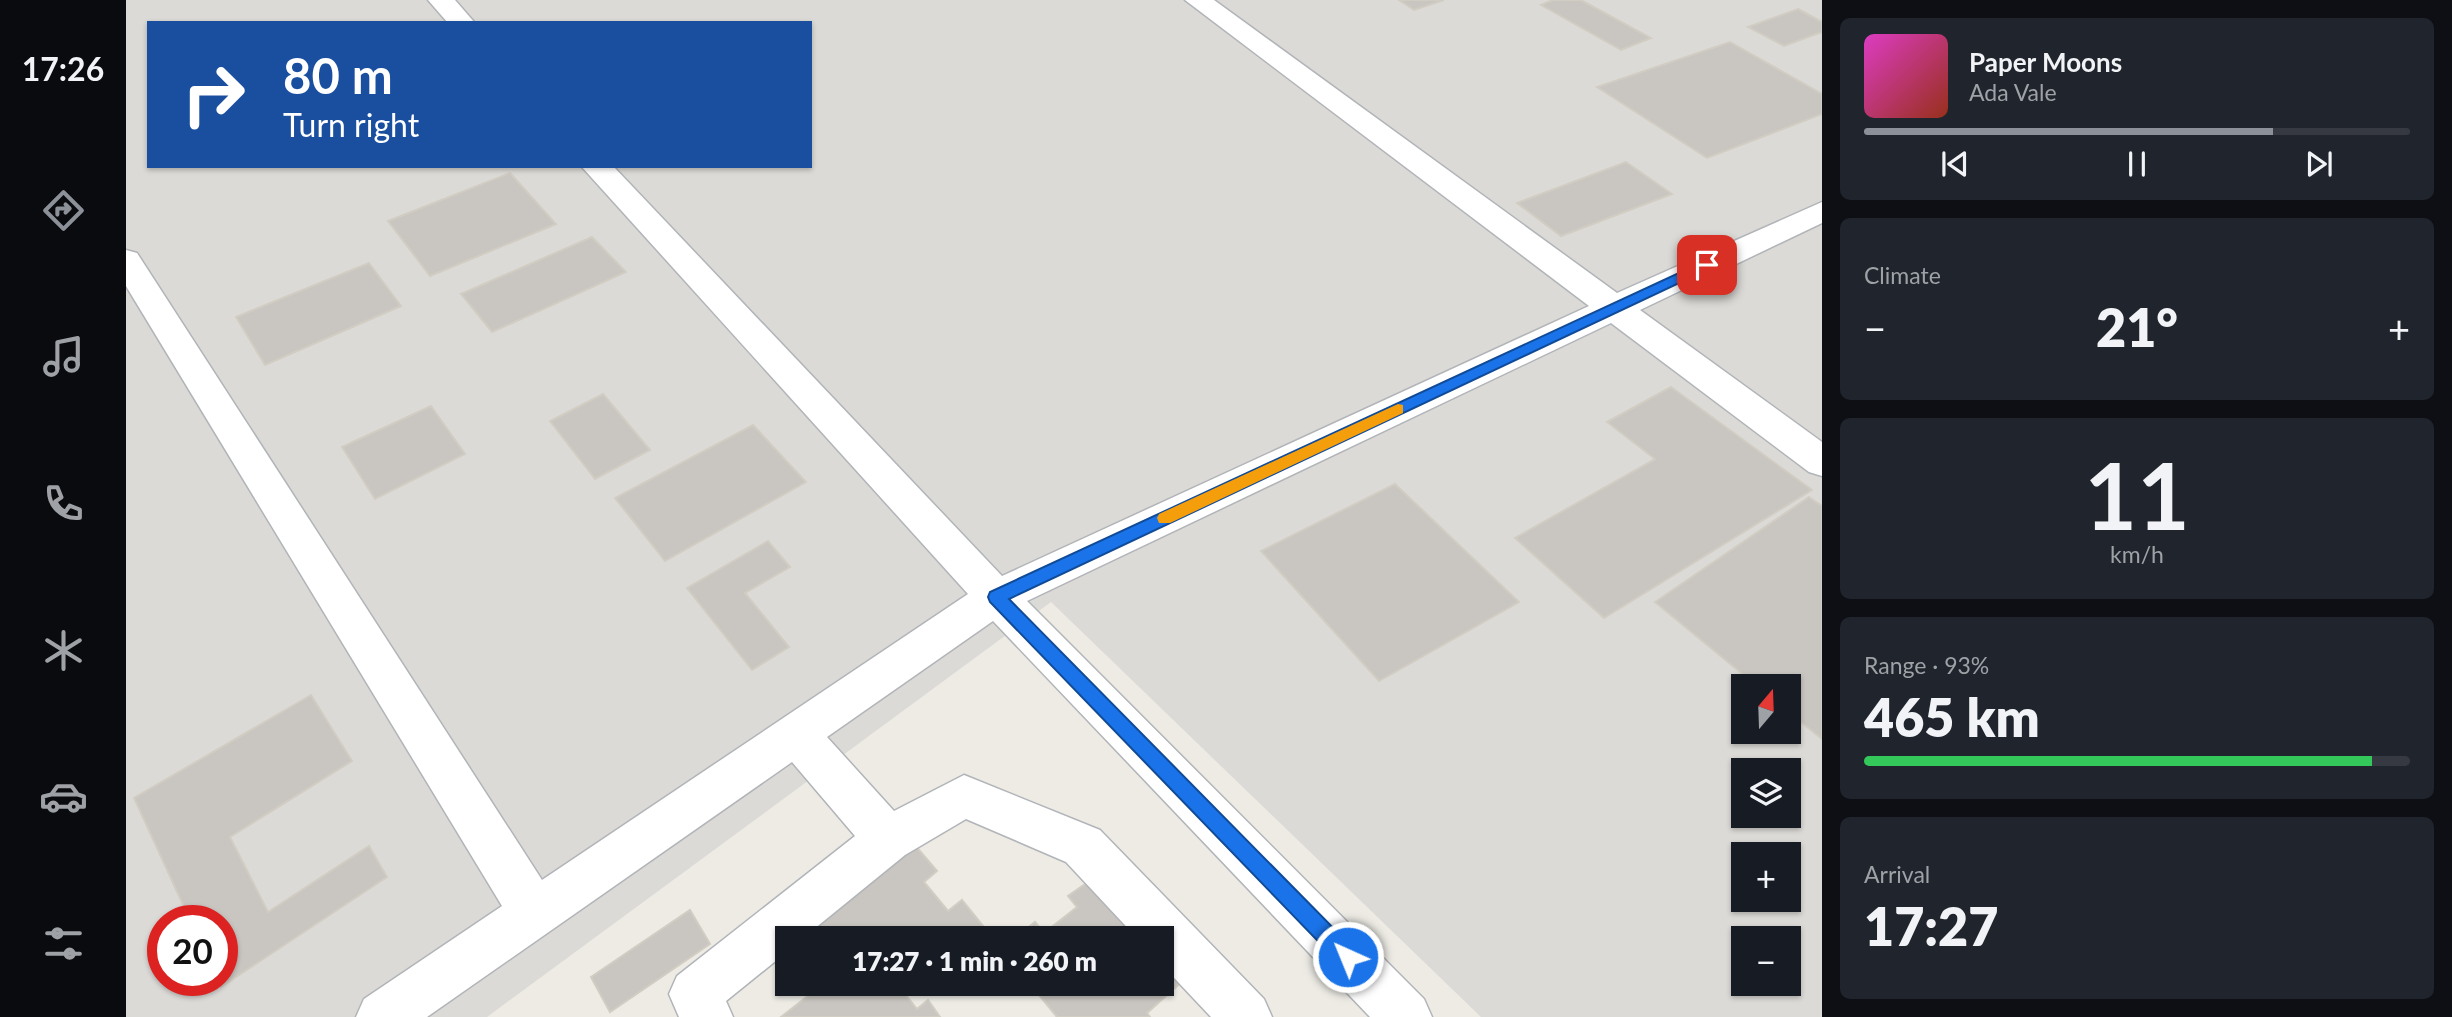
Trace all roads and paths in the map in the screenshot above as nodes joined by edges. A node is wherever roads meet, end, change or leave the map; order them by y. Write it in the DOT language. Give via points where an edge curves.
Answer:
graph roads {
  1 [pos="441,0"];
  2 [pos="1198,0"];
  3 [pos="460,21"];
  4 [pos="598,168"];
  5 [pos="1822,211"];
  6 [pos="126,260"];
  7 [pos="1614,308"];
  8 [pos="1822,461"];
  9 [pos="996,597"];
  10 [pos="796,734"];
  11 [pos="888,839"];
  12 [pos="534,912"];
  13 [pos="382,1017"];
  14 [pos="707,1017"];
  15 [pos="1246,1017"];
  16 [pos="1406,1017"];
  1 -- 3 [label="street"];
  2 -- 7 [label="street"];
  4 -- 9 [label="street"];
  5 -- 7 [label="street"];
  6 -- 12 [label="street"];
  7 -- 8 [label="street"];
  7 -- 9 [label="street"];
  9 -- 10 [label="street"];
  9 -- 16 [label="street"];
  10 -- 11 [label="street"];
  10 -- 12 [label="street"];
  11 -- 14 [label="street" via="695,994"];
  11 -- 15 [label="street" via="964,796 1083,846"];
  12 -- 13 [label="street"];
}
